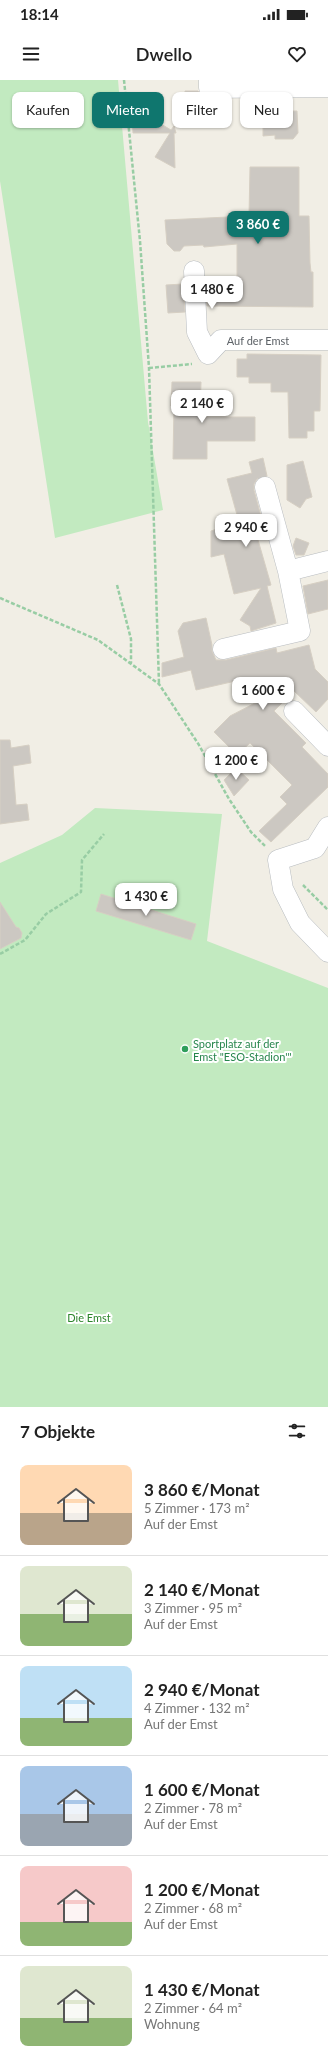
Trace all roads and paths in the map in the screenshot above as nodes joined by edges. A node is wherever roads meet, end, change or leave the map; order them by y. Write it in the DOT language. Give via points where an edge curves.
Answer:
graph roads {
  1 [pos="124,80"];
  2 [pos="209,80"];
  3 [pos="328,87"];
  4 [pos="194,271"];
  5 [pos="328,340"];
  6 [pos="208,354"];
  7 [pos="149,368"];
  8 [pos="265,487"];
  9 [pos="328,561"];
  10 [pos="288,570"];
  11 [pos="117,586"];
  12 [pos="0,598"];
  13 [pos="223,649"];
  14 [pos="131,663"];
  15 [pos="159,684"];
  16 [pos="294,711"];
  17 [pos="328,746"];
  18 [pos="328,827"];
  19 [pos="104,834"];
  20 [pos="278,860"];
  21 [pos="328,952"];
  22 [pos="0,954"];
  1 -- 7 [label="path" via="140,241"];
  2 -- 3 [label="street" via="209,88"];
  4 -- 6 [label="street" via="197,332"];
  5 -- 6 [label="street, Auf der Emst" via="221,340"];
  6 -- 7 [label="path" via="202,363"];
  7 -- 15 [label="path"];
  8 -- 10 [label="street"];
  9 -- 10 [label="street"];
  10 -- 13 [label="street" via="300,631"];
  11 -- 14 [label="path" via="131,639"];
  12 -- 14 [label="path" via="98,640"];
  14 -- 15 [label="path"];
  15 -- 20 [label="path" via="251,832"];
  16 -- 17 [label="street"];
  18 -- 20 [label="street" via="315,848"];
  19 -- 22 [label="path" via="82,860 81,892 46,914 25,940"];
  20 -- 21 [label="street" via="283,889 300,923"];
}
